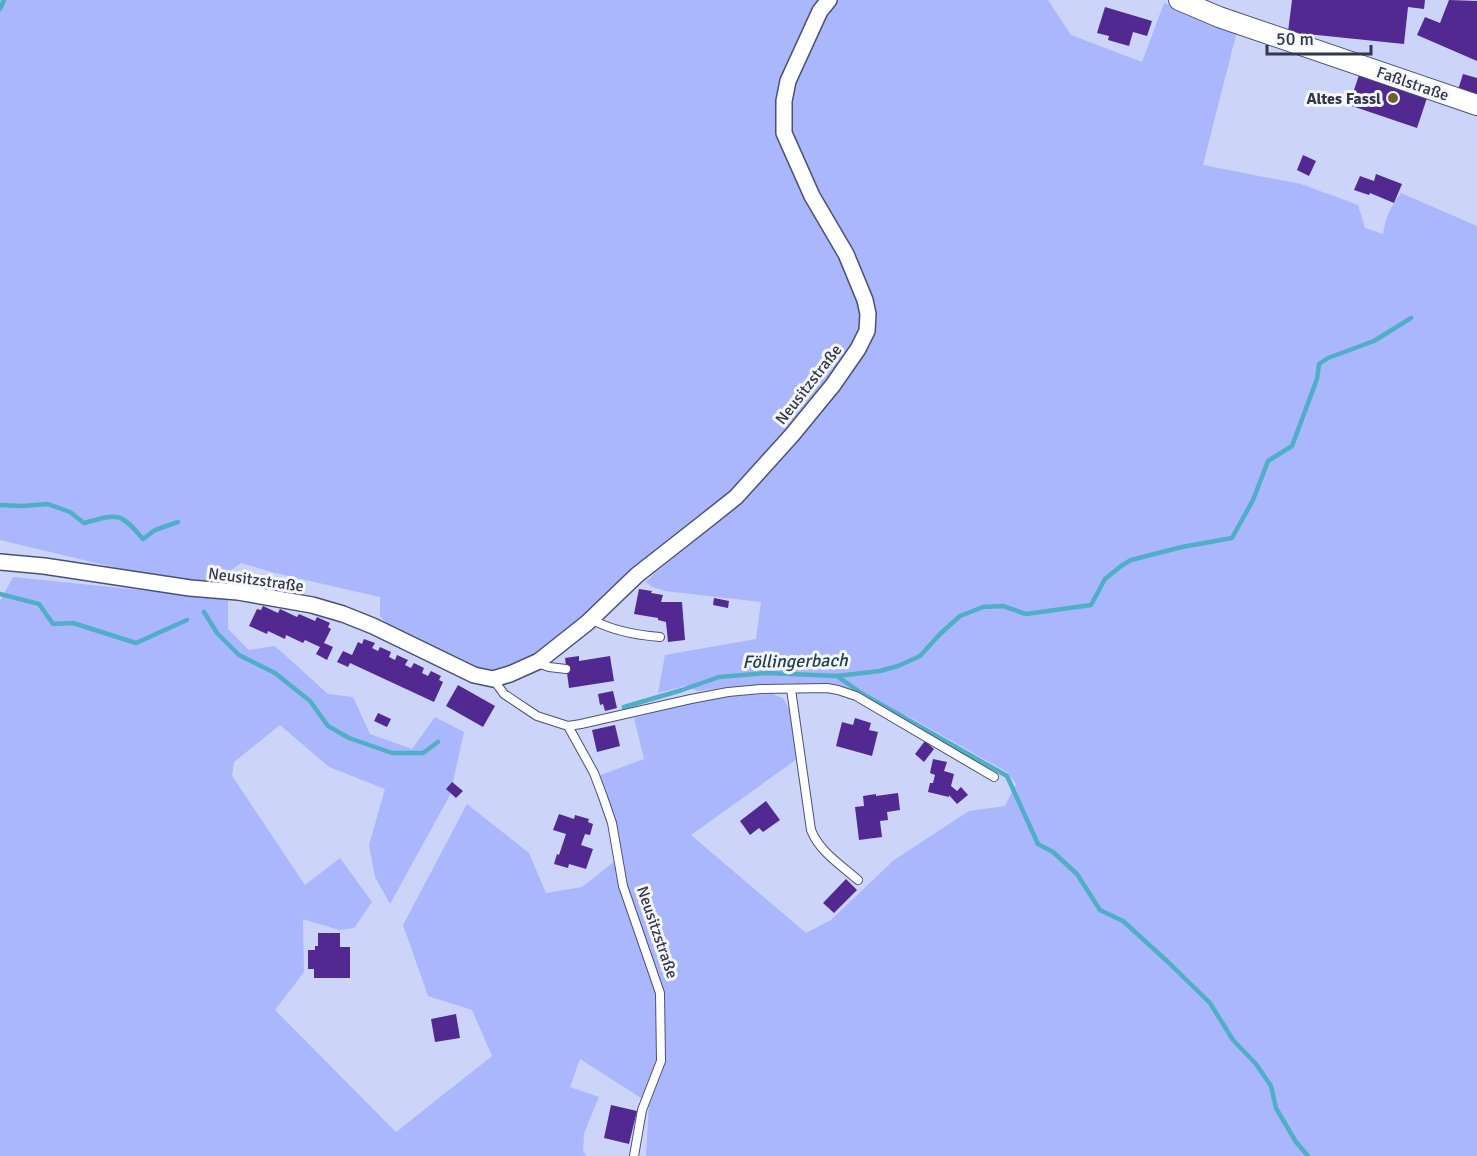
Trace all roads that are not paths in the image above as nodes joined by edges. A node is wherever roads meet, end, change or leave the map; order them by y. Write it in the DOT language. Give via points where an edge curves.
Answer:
graph roads {
  1 [pos="829,0"];
  2 [pos="1179,0"];
  3 [pos="1477,105"];
  4 [pos="0,562"];
  5 [pos="591,620"];
  6 [pos="660,637"];
  7 [pos="536,663"];
  8 [pos="566,669"];
  9 [pos="493,679"];
  10 [pos="791,689"];
  11 [pos="568,726"];
  12 [pos="994,777"];
  13 [pos="858,880"];
  14 [pos="634,1156"];
  1 -- 5 [label="street, Neusitzstraße" via="820,11 788,81 784,133 858,282 868,314 867,331 833,385 736,496 637,575"];
  2 -- 3 [label="street, Faßlstraße"];
  4 -- 9 [label="street, Neusitzstraße" via="312,605 373,626 474,675"];
  5 -- 6 [label="lane" via="625,633"];
  5 -- 7 [label="street, Neusitzstraße"];
  7 -- 8 [label="lane"];
  7 -- 9 [label="street, Neusitzstraße"];
  9 -- 11 [label="lane, Neusitzstraße" via="504,694 537,716"];
  10 -- 11 [label="lane, Neusitzstraße" via="728,692"];
  10 -- 12 [label="lane, Neusitzstraße" via="827,688 856,696"];
  10 -- 13 [label="lane" via="814,839"];
  11 -- 14 [label="lane, Neusitzstraße" via="594,773 612,823 623,886 660,993 661,1061 642,1110"];
}
